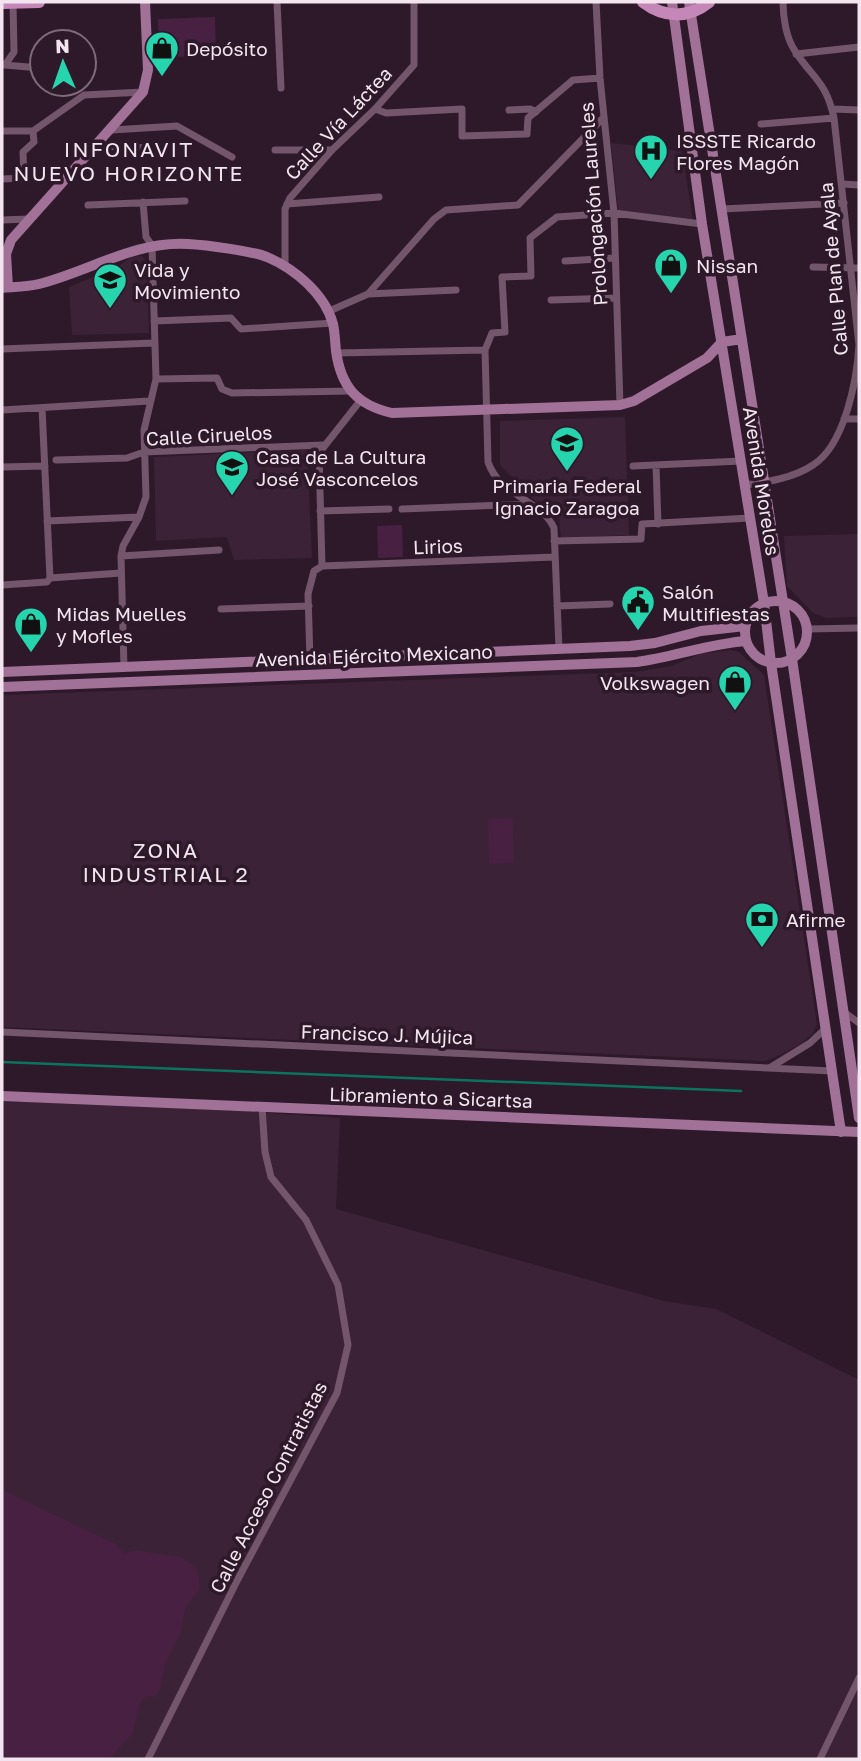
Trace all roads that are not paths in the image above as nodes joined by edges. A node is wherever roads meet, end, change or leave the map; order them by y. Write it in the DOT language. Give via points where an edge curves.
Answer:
graph roads {
  1 [pos="13,2"];
  2 [pos="39,2"];
  3 [pos="145,2"];
  4 [pos="277,2"];
  5 [pos="414,2"];
  6 [pos="596,2"];
  7 [pos="643,2"];
  8 [pos="709,2"];
  9 [pos="783,2"];
  10 [pos="2,3"];
  11 [pos="689,7"];
  12 [pos="673,8"];
  13 [pos="859,47"];
  14 [pos="796,54"];
  15 [pos="4,65"];
  16 [pos="28,67"];
  17 [pos="600,78"];
  18 [pos="281,88"];
  19 [pos="143,92"];
  20 [pos="375,109"];
  21 [pos="832,109"];
  22 [pos="509,110"];
  23 [pos="859,110"];
  24 [pos="536,113"];
  25 [pos="604,117"];
  26 [pos="834,118"];
  27 [pos="761,124"];
  28 [pos="112,130"];
  29 [pos="2,131"];
  30 [pos="33,131"];
  31 [pos="93,146"];
  32 [pos="275,150"];
  33 [pos="332,150"];
  34 [pos="159,154"];
  35 [pos="232,157"];
  36 [pos="2,179"];
  37 [pos="842,184"];
  38 [pos="859,185"];
  39 [pos="379,197"];
  40 [pos="185,201"];
  41 [pos="143,202"];
  42 [pos="844,202"];
  43 [pos="287,204"];
  44 [pos="88,205"];
  45 [pos="722,209"];
  46 [pos="614,213"];
  47 [pos="28,219"];
  48 [pos="2,220"];
  49 [pos="702,224"];
  50 [pos="152,245"];
  51 [pos="615,258"];
  52 [pos="565,261"];
  53 [pos="285,266"];
  54 [pos="813,267"];
  55 [pos="855,268"];
  56 [pos="5,288"];
  57 [pos="456,290"];
  58 [pos="368,294"];
  59 [pos="617,298"];
  60 [pos="551,300"];
  61 [pos="327,312"];
  62 [pos="154,321"];
  63 [pos="333,323"];
  64 [pos="742,339"];
  65 [pos="154,342"];
  66 [pos="722,342"];
  67 [pos="859,345"];
  68 [pos="2,349"];
  69 [pos="485,350"];
  70 [pos="336,353"];
  71 [pos="156,379"];
  72 [pos="351,391"];
  73 [pos="149,401"];
  74 [pos="360,401"];
  75 [pos="620,405"];
  76 [pos="42,408"];
  77 [pos="2,410"];
  78 [pos="485,411"];
  79 [pos="844,419"];
  80 [pos="859,419"];
  81 [pos="323,445"];
  82 [pos="144,452"];
  83 [pos="55,460"];
  84 [pos="741,461"];
  85 [pos="656,465"];
  86 [pos="45,466"];
  87 [pos="633,466"];
  88 [pos="2,467"];
  89 [pos="765,482"];
  90 [pos="745,485"];
  91 [pos="528,504"];
  92 [pos="388,509"];
  93 [pos="402,509"];
  94 [pos="320,511"];
  95 [pos="139,517"];
  96 [pos="750,518"];
  97 [pos="47,521"];
  98 [pos="658,524"];
  99 [pos="554,541"];
  100 [pos="219,551"];
  101 [pos="121,556"];
  102 [pos="555,557"];
  103 [pos="322,566"];
  104 [pos="121,573"];
  105 [pos="50,578"];
  106 [pos="2,585"];
  107 [pos="781,601"];
  108 [pos="764,603"];
  109 [pos="610,604"];
  110 [pos="309,606"];
  111 [pos="557,606"];
  112 [pos="221,609"];
  113 [pos="745,626"];
  114 [pos="859,628"];
  115 [pos="808,629"];
  116 [pos="746,641"];
  117 [pos="644,645"];
  118 [pos="611,647"];
  119 [pos="559,649"];
  120 [pos="437,655"];
  121 [pos="792,659"];
  122 [pos="310,660"];
  123 [pos="646,661"];
  124 [pos="612,663"];
  125 [pos="771,663"];
  126 [pos="223,664"];
  127 [pos="124,668"];
  128 [pos="437,670"];
  129 [pos="32,671"];
  130 [pos="2,672"];
  131 [pos="223,677"];
  132 [pos="33,685"];
  133 [pos="2,687"];
  134 [pos="830,907"];
  135 [pos="808,910"];
  136 [pos="844,1012"];
  137 [pos="859,1023"];
  138 [pos="826,1028"];
  139 [pos="2,1032"];
  140 [pos="771,1067"];
  141 [pos="833,1071"];
  142 [pos="2,1096"];
  143 [pos="262,1107"];
  144 [pos="859,1118"];
  145 [pos="841,1132"];
  146 [pos="859,1132"];
  147 [pos="859,1678"];
  148 [pos="148,1759"];
  149 [pos="821,1759"];
  1 -- 2 [label="main road"];
  1 -- 10 [label="main road"];
  1 -- 15 [label="street" via="14,52"];
  3 -- 19 [label="main road" via="148,70"];
  4 -- 18 [label="street"];
  5 -- 20 [label="street, Calle Vía Láctea" via="414,65"];
  6 -- 17 [label="street, Prolongación Laureles"];
  7 -- 12 [label="main road" via="658,12"];
  8 -- 11 [label="main road"];
  9 -- 14 [label="street, Calle Plan de Ayala"];
  11 -- 12 [label="main road"];
  11 -- 45 [label="main road, Avenida Morelos"];
  12 -- 49 [label="main road, Avenida Morelos"];
  13 -- 14 [label="street"];
  14 -- 21 [label="street, Calle Plan de Ayala" via="821,83"];
  15 -- 16 [label="street"];
  17 -- 24 [label="street" via="573,80"];
  17 -- 25 [label="street, Prolongación Laureles"];
  19 -- 28 [label="main road"];
  19 -- 30 [label="street" via="85,95"];
  20 -- 24 [label="street" via="386,113 461,110 462,136 527,134 528,118"];
  20 -- 33 [label="street, Calle Vía Láctea"];
  21 -- 23 [label="street"];
  21 -- 26 [label="street, Calle Plan de Ayala"];
  22 -- 24 [label="street"];
  25 -- 46 [label="street, Prolongación Laureles"];
  25 -- 58 [label="street" via="518,205 446,210"];
  26 -- 27 [label="street"];
  26 -- 37 [label="street, Calle Plan de Ayala"];
  28 -- 31 [label="main road"];
  28 -- 35 [label="street" via="177,126"];
  29 -- 30 [label="street"];
  30 -- 36 [label="street" via="34,142 23,152 24,178"];
  31 -- 34 [label="street" via="153,148"];
  31 -- 47 [label="main road"];
  32 -- 33 [label="street"];
  33 -- 43 [label="street, Calle Vía Láctea"];
  37 -- 38 [label="street"];
  37 -- 42 [label="street, Calle Plan de Ayala"];
  39 -- 43 [label="street"];
  40 -- 41 [label="street"];
  41 -- 44 [label="street"];
  41 -- 50 [label="street" via="146,237"];
  42 -- 45 [label="street"];
  42 -- 55 [label="street, Calle Plan de Ayala"];
  43 -- 53 [label="street, Calle Vía Láctea"];
  45 -- 64 [label="main road, Avenida Morelos"];
  46 -- 49 [label="street"];
  46 -- 51 [label="street, Prolongación Laureles"];
  46 -- 69 [label="street" via="557,217 530,238 531,276 502,277 505,332 492,333"];
  47 -- 48 [label="street"];
  47 -- 56 [label="main road" via="6,254"];
  49 -- 66 [label="main road, Avenida Morelos"];
  50 -- 53 [label="main road" via="189,244 264,256"];
  50 -- 56 [label="main road" via="38,284"];
  50 -- 62 [label="street"];
  51 -- 52 [label="street"];
  51 -- 59 [label="street, Prolongación Laureles"];
  53 -- 61 [label="main road" via="316,292"];
  54 -- 55 [label="street"];
  55 -- 67 [label="street, Calle Plan de Ayala"];
  57 -- 58 [label="street"];
  58 -- 61 [label="street"];
  59 -- 60 [label="street"];
  59 -- 75 [label="street, Prolongación Laureles"];
  61 -- 63 [label="main road"];
  62 -- 63 [label="street" via="231,318 241,329"];
  62 -- 65 [label="street"];
  63 -- 70 [label="main road"];
  64 -- 66 [label="main road"];
  64 -- 89 [label="main road, Avenida Morelos"];
  65 -- 68 [label="street"];
  65 -- 71 [label="street"];
  66 -- 75 [label="main road" via="707,358"];
  66 -- 84 [label="main road, Avenida Morelos"];
  67 -- 79 [label="street, Calle Plan de Ayala" via="858,368"];
  69 -- 70 [label="street"];
  69 -- 78 [label="street"];
  70 -- 72 [label="main road"];
  71 -- 72 [label="street" via="217,378 222,389 232,393"];
  71 -- 73 [label="street"];
  72 -- 74 [label="main road"];
  73 -- 76 [label="street"];
  73 -- 82 [label="street"];
  74 -- 78 [label="main road" via="392,413"];
  74 -- 81 [label="street"];
  75 -- 78 [label="main road"];
  76 -- 77 [label="street"];
  76 -- 86 [label="street"];
  78 -- 91 [label="street" via="491,471"];
  79 -- 80 [label="street"];
  79 -- 89 [label="street, Calle Plan de Ayala" via="816,464"];
  81 -- 82 [label="street, Calle Ciruelos"];
  81 -- 94 [label="street" via="318,457"];
  82 -- 83 [label="street, Calle Ciruelos" via="127,458"];
  82 -- 95 [label="street" via="146,497"];
  84 -- 85 [label="street"];
  84 -- 90 [label="main road, Avenida Morelos"];
  85 -- 87 [label="street"];
  85 -- 98 [label="street"];
  86 -- 88 [label="street"];
  86 -- 97 [label="street"];
  89 -- 90 [label="street, Calle Plan de Ayala"];
  89 -- 107 [label="main road, Avenida Morelos"];
  90 -- 96 [label="main road, Avenida Morelos"];
  91 -- 93 [label="street"];
  91 -- 99 [label="street" via="550,519"];
  92 -- 94 [label="street"];
  94 -- 103 [label="street"];
  95 -- 97 [label="street"];
  95 -- 101 [label="street"];
  96 -- 98 [label="street"];
  96 -- 108 [label="main road, Avenida Morelos"];
  97 -- 105 [label="street"];
  98 -- 99 [label="street" via="642,524 641,539"];
  99 -- 102 [label="street"];
  100 -- 101 [label="street"];
  101 -- 104 [label="street"];
  102 -- 103 [label="street, Lirios"];
  102 -- 111 [label="street"];
  103 -- 110 [label="street" via="314,571"];
  104 -- 105 [label="street"];
  104 -- 127 [label="street"];
  105 -- 106 [label="street" via="47,582"];
  107 -- 108 [label="main road"];
  107 -- 115 [label="main road" via="800,610"];
  107 -- 121 [label="main road, Avenida Morelos"];
  108 -- 113 [label="main road" via="749,615"];
  108 -- 125 [label="main road, Avenida Morelos"];
  109 -- 111 [label="street"];
  110 -- 112 [label="street"];
  110 -- 122 [label="street"];
  111 -- 119 [label="street"];
  113 -- 116 [label="main road"];
  113 -- 117 [label="main road, Avenida Ejército Mexicano"];
  114 -- 115 [label="street"];
  115 -- 121 [label="main road" via="804,646"];
  116 -- 123 [label="main road, Avenida Ejército Mexicano" via="713,644"];
  116 -- 125 [label="main road" via="755,655"];
  117 -- 118 [label="main road, Avenida Ejército Mexicano"];
  117 -- 123 [label="main road"];
  118 -- 119 [label="main road, Avenida Ejército Mexicano"];
  118 -- 124 [label="main road"];
  119 -- 120 [label="main road, Avenida Ejército Mexicano"];
  120 -- 122 [label="main road, Avenida Ejército Mexicano"];
  120 -- 128 [label="main road"];
  121 -- 125 [label="main road"];
  121 -- 134 [label="main road, Avenida Morelos"];
  122 -- 126 [label="main road, Avenida Ejército Mexicano"];
  123 -- 124 [label="main road, Avenida Ejército Mexicano"];
  124 -- 128 [label="main road, Avenida Ejército Mexicano"];
  125 -- 135 [label="main road, Avenida Morelos"];
  126 -- 127 [label="main road, Avenida Ejército Mexicano"];
  126 -- 131 [label="main road"];
  127 -- 129 [label="main road, Avenida Ejército Mexicano"];
  128 -- 131 [label="main road, Avenida Ejército Mexicano"];
  129 -- 130 [label="main road, Avenida Ejército Mexicano"];
  129 -- 132 [label="main road"];
  131 -- 132 [label="main road, Avenida Ejército Mexicano"];
  132 -- 133 [label="main road, Avenida Ejército Mexicano"];
  134 -- 135 [label="main road"];
  134 -- 136 [label="main road, Avenida Morelos"];
  135 -- 138 [label="main road, Avenida Morelos"];
  136 -- 137 [label="street"];
  136 -- 144 [label="main road, Avenida Morelos"];
  138 -- 140 [label="street"];
  138 -- 141 [label="main road, Avenida Morelos"];
  139 -- 140 [label="street, Francisco J. Mújica"];
  140 -- 141 [label="street, Francisco J. Mújica"];
  141 -- 145 [label="main road, Avenida Morelos"];
  142 -- 143 [label="main road, Libramiento a Sicartsa"];
  143 -- 145 [label="main road, Libramiento a Sicartsa"];
  143 -- 148 [label="street, Calle Acceso Contratistas" via="271,1177 306,1220 338,1285 348,1345 337,1393"];
  145 -- 146 [label="main road, Libramiento a Sicartsa"];
  147 -- 149 [label="street"];
}
